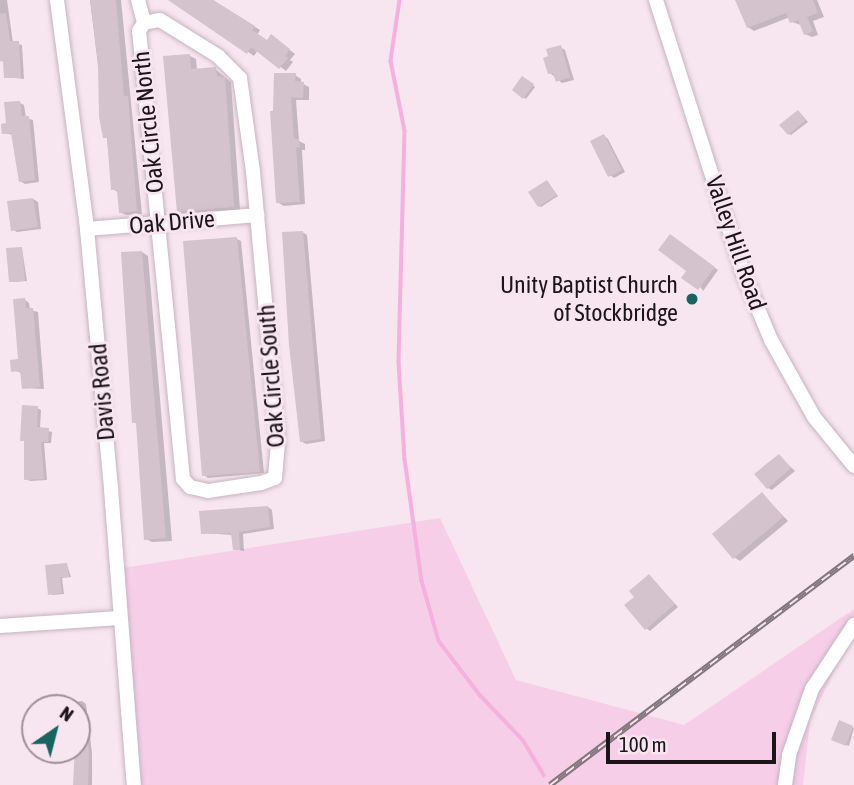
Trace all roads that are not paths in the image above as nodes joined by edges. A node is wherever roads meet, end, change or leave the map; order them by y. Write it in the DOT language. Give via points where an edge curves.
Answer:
graph roads {
  1 [pos="57,0"];
  2 [pos="138,0"];
  3 [pos="656,0"];
  4 [pos="144,23"];
  5 [pos="257,215"];
  6 [pos="159,223"];
  7 [pos="86,229"];
  8 [pos="854,466"];
  9 [pos="120,618"];
  10 [pos="854,625"];
  11 [pos="0,626"];
  12 [pos="134,785"];
  13 [pos="785,785"];
  1 -- 7 [label="street, Davis Road"];
  2 -- 4 [label="street"];
  3 -- 8 [label="street, Valley Hill Road" via="743,273 771,340 814,417"];
  4 -- 5 [label="street, Oak Circle North" via="160,20 184,32 218,55 240,78"];
  4 -- 6 [label="street, Oak Circle North" via="139,31"];
  5 -- 6 [label="street, Oak Drive"];
  5 -- 6 [label="street, Oak Circle South" via="275,383 278,465 275,478 208,491 190,487 183,479"];
  6 -- 7 [label="street, Oak Drive"];
  7 -- 9 [label="street, Davis Road"];
  9 -- 11 [label="street"];
  9 -- 12 [label="street, Davis Road"];
  10 -- 13 [label="street" via="812,688 789,755"];
}
